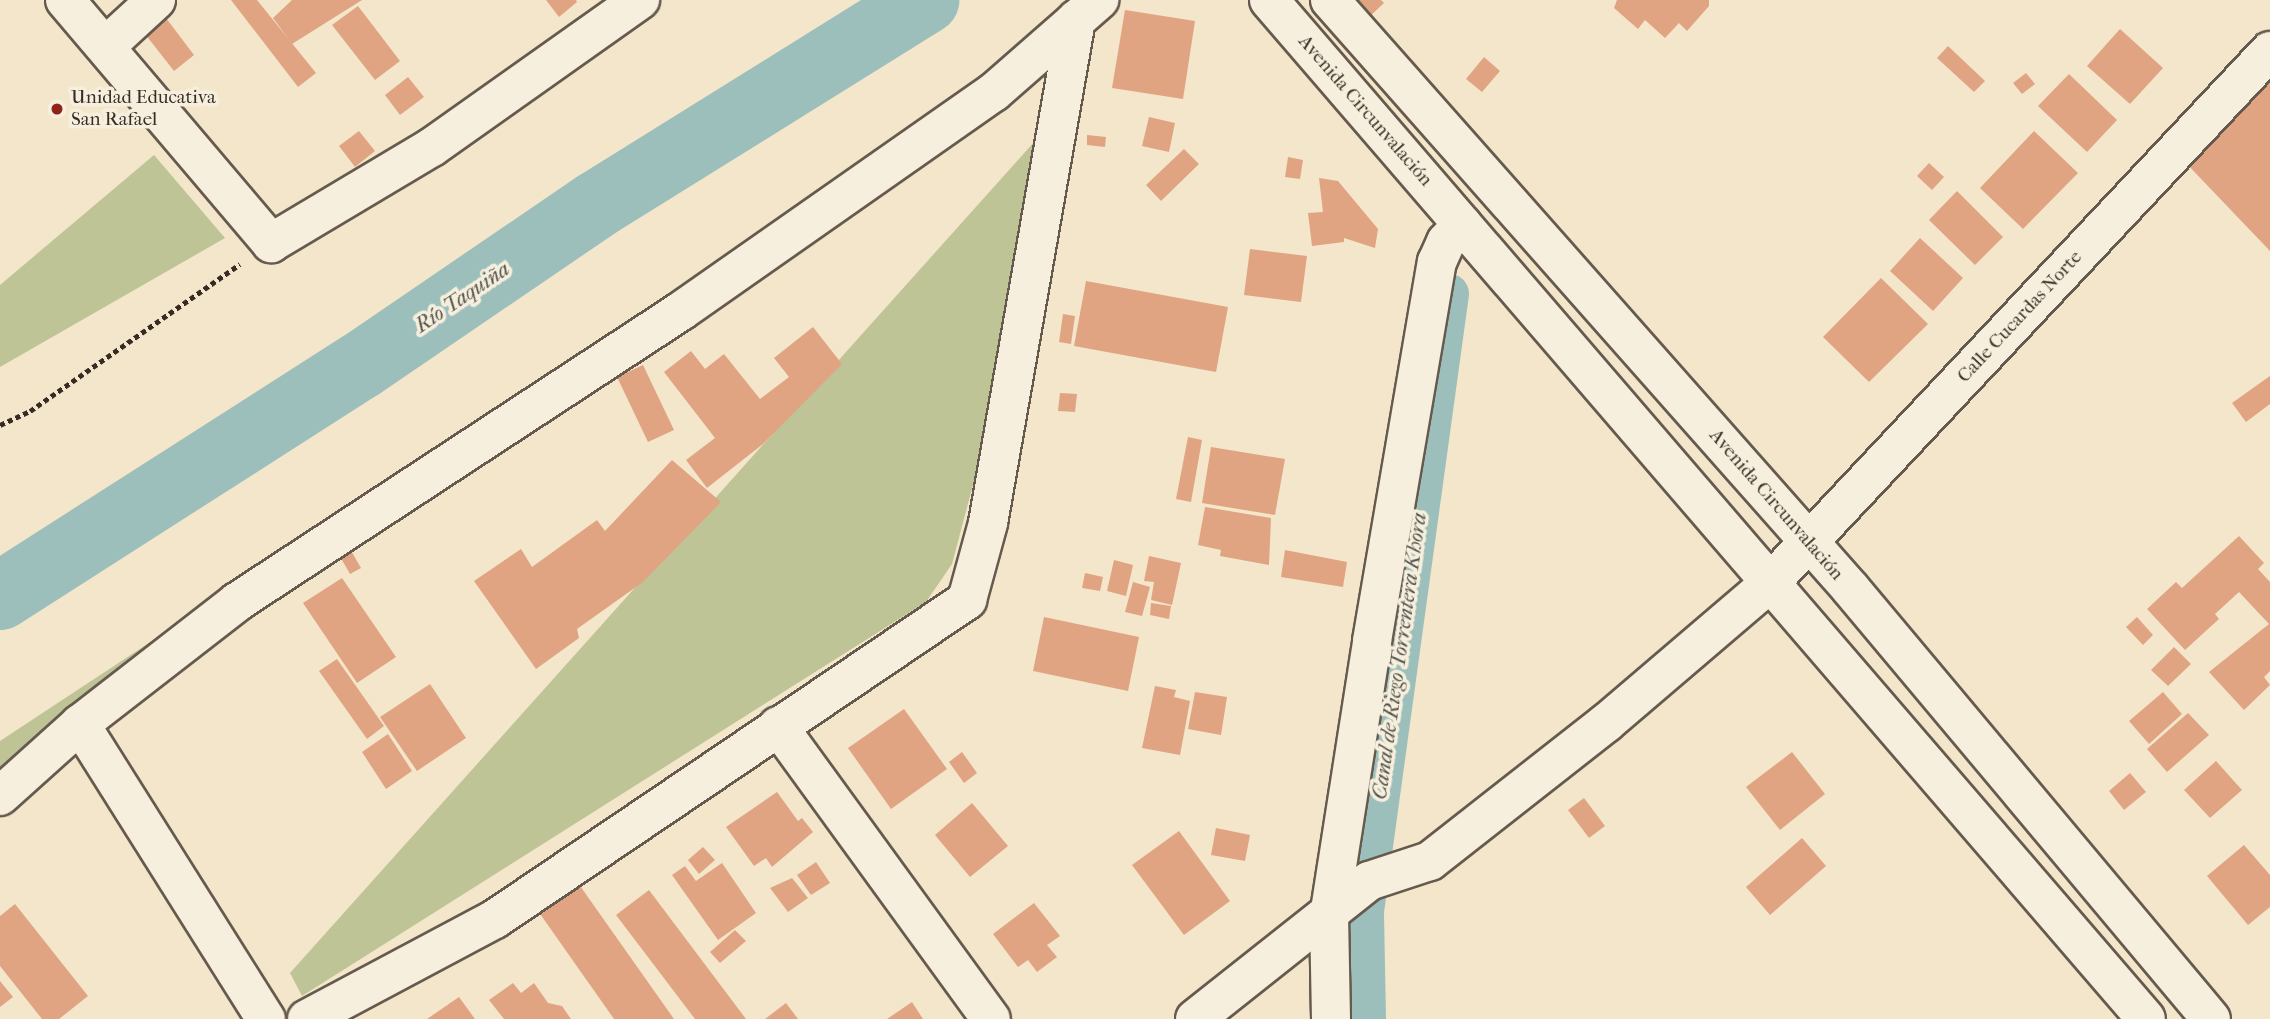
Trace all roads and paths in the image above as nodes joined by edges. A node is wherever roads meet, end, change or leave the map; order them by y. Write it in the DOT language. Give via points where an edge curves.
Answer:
graph roads {
  1 [pos="65,0"];
  2 [pos="156,0"];
  3 [pos="640,0"];
  4 [pos="1269,0"];
  5 [pos="1330,0"];
  6 [pos="1087,10"];
  7 [pos="106,47"];
  8 [pos="2270,51"];
  9 [pos="1462,224"];
  10 [pos="271,243"];
  11 [pos="0,425"];
  12 [pos="1808,542"];
  13 [pos="1770,583"];
  14 [pos="80,724"];
  15 [pos="778,726"];
  16 [pos="0,796"];
  17 [pos="1329,917"];
  18 [pos="266,1019"];
  19 [pos="307,1019"];
  20 [pos="991,1019"];
  21 [pos="1195,1019"];
  22 [pos="1331,1019"];
  23 [pos="2147,1019"];
  24 [pos="2211,1019"];
  1 -- 7 [label="street"];
  2 -- 7 [label="street"];
  3 -- 10 [label="street" via="432,147"];
  4 -- 9 [label="street, Avenida Circunvalación"];
  5 -- 12 [label="street, Avenida Circunvalación"];
  6 -- 14 [label="street" via="994,92 681,311 237,602"];
  6 -- 15 [label="street" via="988,523 967,600"];
  7 -- 10 [label="street"];
  8 -- 12 [label="street, Calle Cucardas Norte"];
  9 -- 13 [label="street, Avenida Circunvalación"];
  9 -- 17 [label="street" via="1437,262"];
  10 -- 11 [label="path" via="30,411"];
  12 -- 13 [label="street, Calle Cucardas Norte"];
  12 -- 24 [label="street, Avenida Circunvalación"];
  13 -- 17 [label="street, Calle Cucardas Norte" via="1606,723 1430,861 1369,881"];
  13 -- 23 [label="street, Avenida Circunvalación"];
  14 -- 16 [label="street"];
  14 -- 18 [label="street"];
  15 -- 19 [label="street" via="495,919"];
  15 -- 20 [label="street"];
  17 -- 21 [label="street, Calle Cucardas Norte"];
  17 -- 22 [label="street"];
}
